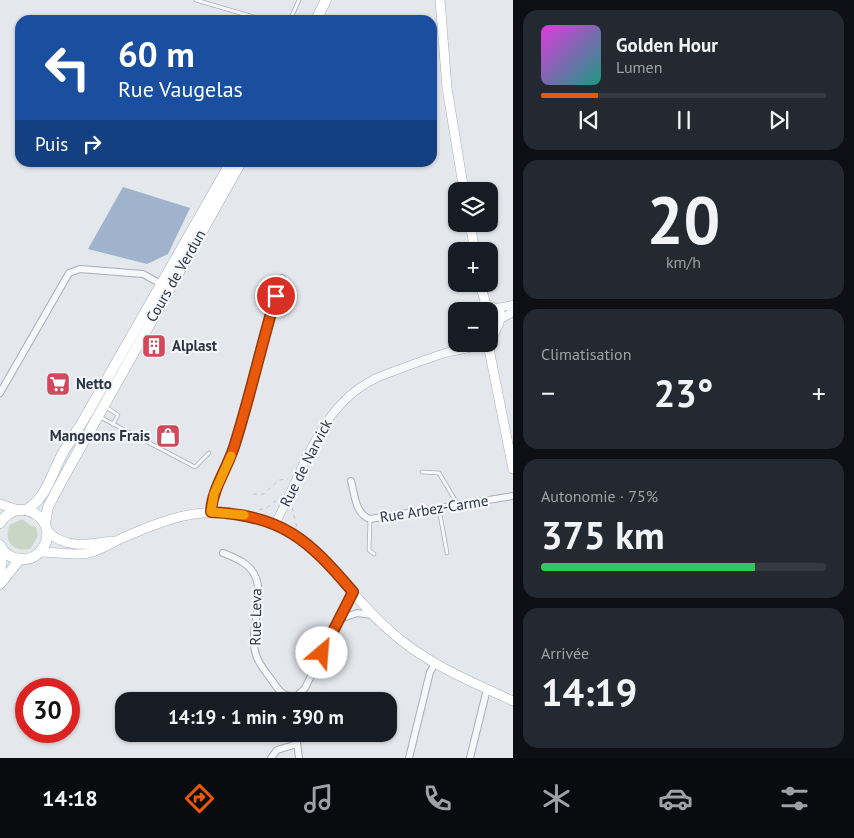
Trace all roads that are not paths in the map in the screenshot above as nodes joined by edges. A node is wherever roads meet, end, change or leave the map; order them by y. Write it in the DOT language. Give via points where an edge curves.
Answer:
graph roads {
  1 [pos="196,0"];
  2 [pos="299,0"];
  3 [pos="320,0"];
  4 [pos="326,0"];
  5 [pos="331,0"];
  6 [pos="440,0"];
  7 [pos="247,15"];
  8 [pos="293,15"];
  9 [pos="313,15"];
  10 [pos="318,15"];
  11 [pos="324,15"];
  12 [pos="228,167"];
  13 [pos="238,167"];
  14 [pos="463,182"];
  15 [pos="282,278"];
  16 [pos="161,284"];
  17 [pos="513,305"];
  18 [pos="498,308"];
  19 [pos="498,311"];
  20 [pos="513,312"];
  21 [pos="499,320"];
  22 [pos="447,352"];
  23 [pos="491,352"];
  24 [pos="0,393"];
  25 [pos="103,405"];
  26 [pos="98,415"];
  27 [pos="113,424"];
  28 [pos="209,453"];
  29 [pos="513,469"];
  30 [pos="422,472"];
  31 [pos="352,481"];
  32 [pos="513,496"];
  33 [pos="0,504"];
  34 [pos="459,506"];
  35 [pos="439,509"];
  36 [pos="22,510"];
  37 [pos="211,512"];
  38 [pos="370,519"];
  39 [pos="0,523"];
  40 [pos="275,524"];
  41 [pos="46,527"];
  42 [pos="118,540"];
  43 [pos="1,548"];
  44 [pos="40,552"];
  45 [pos="223,553"];
  46 [pos="447,553"];
  47 [pos="374,554"];
  48 [pos="20,559"];
  49 [pos="0,573"];
  50 [pos="0,584"];
  51 [pos="353,592"];
  52 [pos="374,615"];
  53 [pos="340,619"];
  54 [pos="435,664"];
  55 [pos="305,688"];
  56 [pos="487,689"];
  57 [pos="280,692"];
  58 [pos="301,692"];
  59 [pos="303,692"];
  60 [pos="513,701"];
  61 [pos="297,744"];
  62 [pos="271,758"];
  63 [pos="299,758"];
  64 [pos="409,758"];
  65 [pos="470,758"];
  1 -- 7 [label="lane"];
  2 -- 8 [label="lane"];
  3 -- 9 [label="main road"];
  4 -- 10 [label="main road"];
  5 -- 11 [label="main road"];
  6 -- 14 [label="main road" via="447,88"];
  12 -- 16 [label="main road, Cours de Verdun"];
  13 -- 25 [label="main road, Cours de Verdun"];
  15 -- 37 [label="street" via="249,400 231,456 214,494"];
  16 -- 24 [label="street" via="143,274 80,269 69,273"];
  16 -- 36 [label="main road, Cours de Verdun" via="39,500"];
  17 -- 18 [label="street"];
  19 -- 21 [label="main road"];
  20 -- 21 [label="street"];
  22 -- 40 [label="street, Rue de Narvick" via="380,376 353,392 339,405 325,424"];
  23 -- 29 [label="main road"];
  25 -- 26 [label="main road, Cours de Verdun"];
  25 -- 27 [label="lane" via="118,415"];
  26 -- 27 [label="lane"];
  26 -- 41 [label="main road, Cours de Verdun" via="48,507"];
  27 -- 28 [label="lane" via="195,466"];
  30 -- 34 [label="lane" via="439,473"];
  31 -- 38 [label="street, Rue Arbez-Carme" via="357,506"];
  32 -- 34 [label="street, Rue Arbez-Carme"];
  33 -- 36 [label="main road"];
  34 -- 35 [label="street, Rue Arbez-Carme"];
  35 -- 38 [label="street, Rue Arbez-Carme"];
  35 -- 46 [label="lane"];
  36 -- 39 [label="main road, Cours de Verdun" via="10,512"];
  36 -- 41 [label="main road" via="34,512"];
  37 -- 40 [label="main road" via="244,515"];
  37 -- 42 [label="main road" via="174,519"];
  38 -- 47 [label="lane" via="369,550"];
  40 -- 51 [label="main road" via="303,540 325,559"];
  41 -- 42 [label="main road" via="61,541 75,545"];
  41 -- 44 [label="main road, Cours de Verdun" via="45,545"];
  42 -- 44 [label="main road" via="88,553"];
  43 -- 48 [label="main road"];
  43 -- 49 [label="main road"];
  44 -- 48 [label="main road" via="34,557"];
  45 -- 57 [label="street, Rue Leva" via="246,565 256,577 255,651"];
  48 -- 50 [label="main road"];
  51 -- 52 [label="main road"];
  51 -- 53 [label="street"];
  52 -- 53 [label="street" via="357,613"];
  52 -- 54 [label="main road" via="396,637"];
  53 -- 55 [label="street"];
  54 -- 56 [label="main road"];
  54 -- 64 [label="street" via="430,672"];
  55 -- 58 [label="street"];
  55 -- 59 [label="street"];
  56 -- 60 [label="main road"];
  56 -- 65 [label="street"];
  61 -- 62 [label="street" via="277,750"];
  61 -- 63 [label="street"];
}
